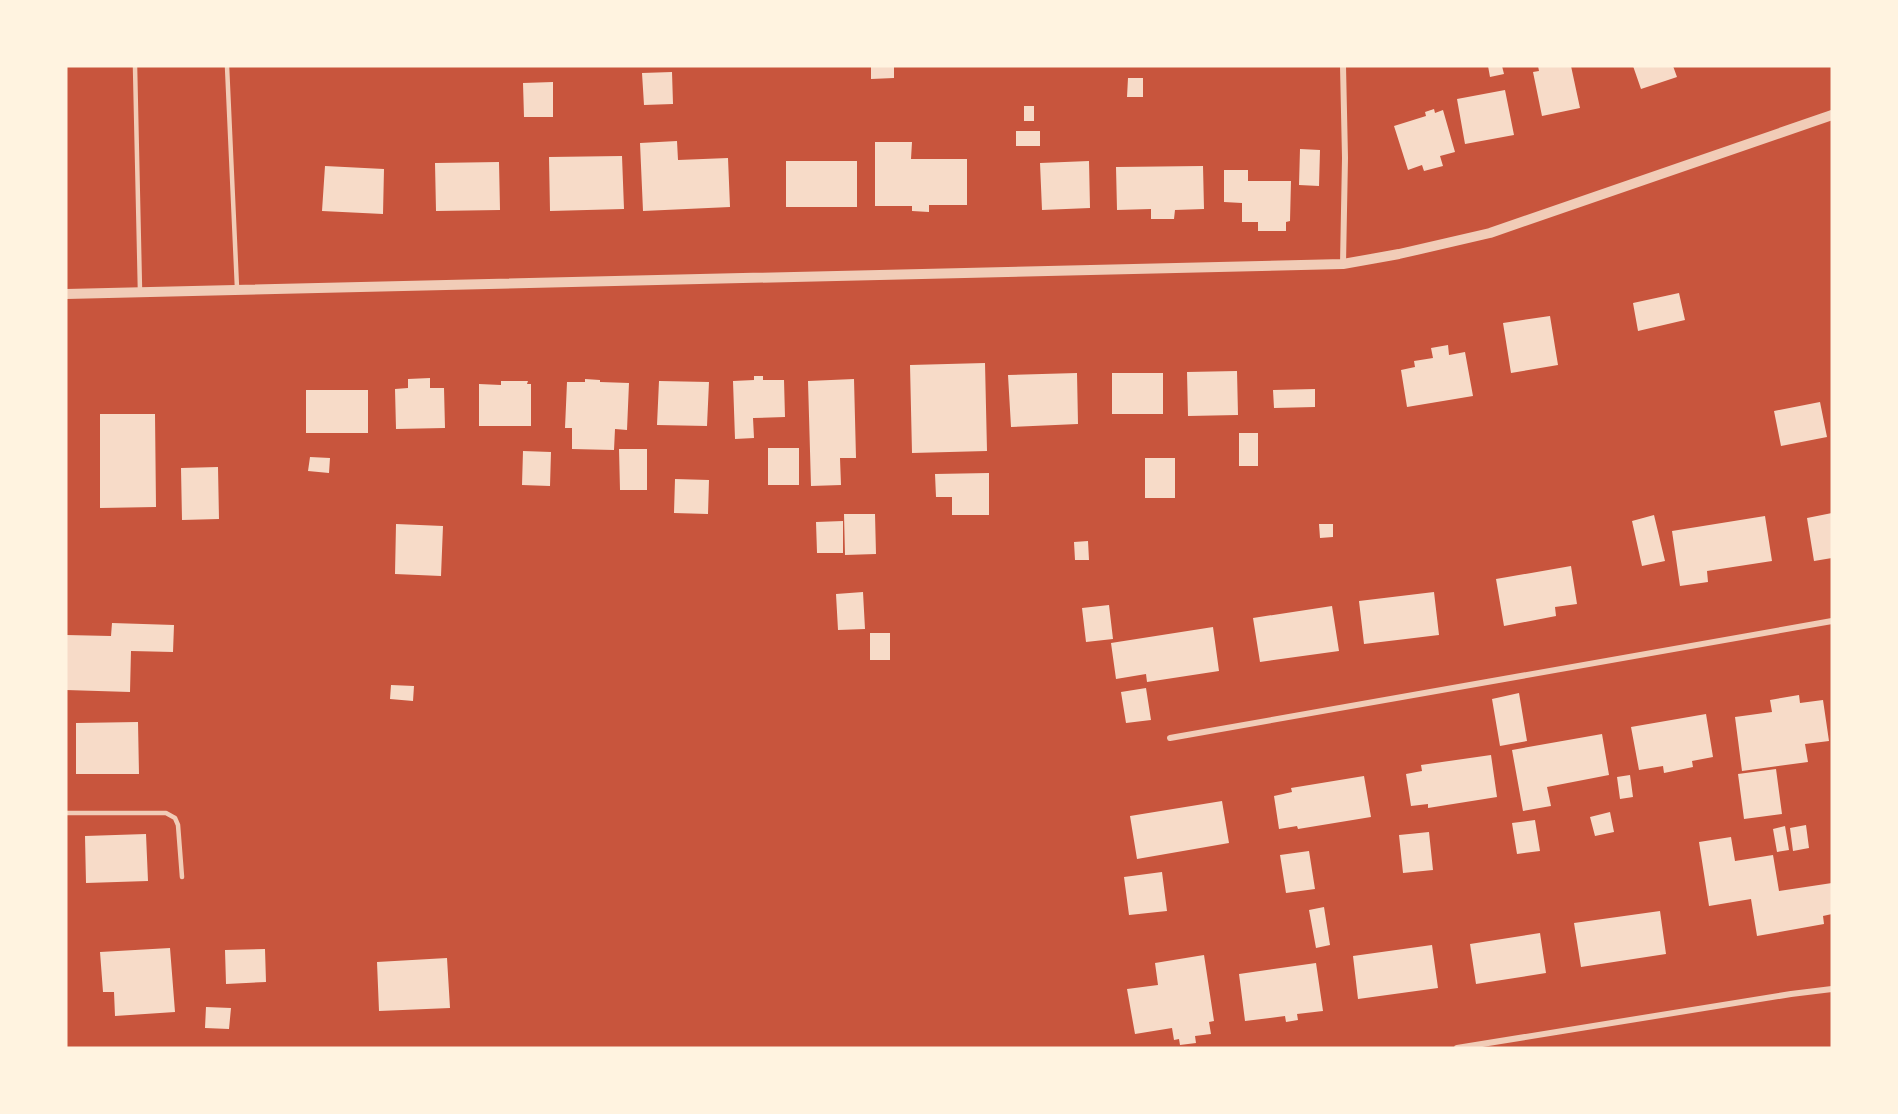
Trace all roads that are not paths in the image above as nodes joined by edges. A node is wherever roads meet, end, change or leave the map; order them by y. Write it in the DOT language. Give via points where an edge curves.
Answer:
graph roads {
  1 [pos="135,66"];
  2 [pos="227,66"];
  3 [pos="1343,66"];
  4 [pos="1832,115"];
  5 [pos="1343,264"];
  6 [pos="237,291"];
  7 [pos="140,293"];
  8 [pos="66,294"];
  9 [pos="1832,621"];
  10 [pos="1170,738"];
  11 [pos="66,813"];
  12 [pos="182,878"];
  13 [pos="1832,989"];
  14 [pos="1457,1048"];
  1 -- 7 [label="lane"];
  2 -- 6 [label="lane"];
  3 -- 5 [label="street"];
  4 -- 5 [label="street" via="1490,233"];
  5 -- 6 [label="street"];
  6 -- 7 [label="street"];
  7 -- 8 [label="street"];
  9 -- 10 [label="street"];
  11 -- 12 [label="lane" via="166,813 175,818"];
  13 -- 14 [label="street"];
}
